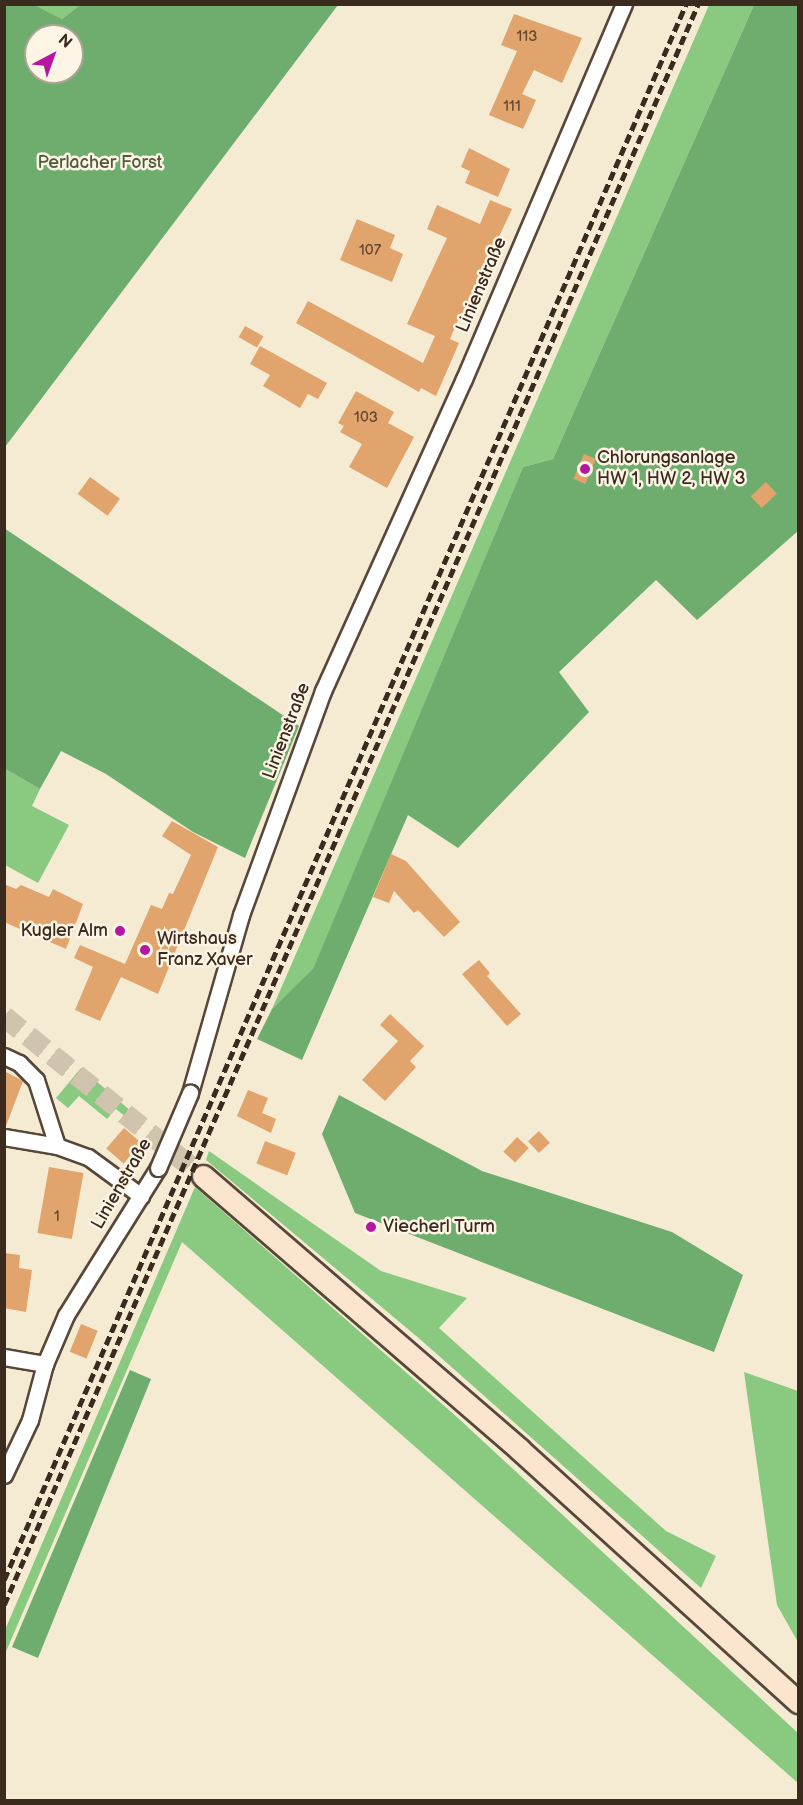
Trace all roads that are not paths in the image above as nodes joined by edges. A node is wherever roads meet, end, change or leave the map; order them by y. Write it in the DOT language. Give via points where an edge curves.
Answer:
graph roads {
  1 [pos="624,4"];
  2 [pos="4,1056"];
  3 [pos="4,1137"];
  4 [pos="57,1146"];
  5 [pos="203,1176"];
  6 [pos="141,1196"];
  7 [pos="4,1357"];
  8 [pos="45,1364"];
  9 [pos="4,1475"];
  10 [pos="798,1702"];
  1 -- 6 [label="street, Linienstraße, bridge" via="464,378 323,691 244,907 190,1093 158,1168"];
  2 -- 4 [label="street" via="19,1063 36,1080"];
  3 -- 4 [label="street"];
  4 -- 6 [label="street" via="88,1157"];
  5 -- 10 [label="main road" via="519,1449"];
  6 -- 8 [label="street, Linienstraße" via="66,1314"];
  7 -- 8 [label="street"];
  8 -- 9 [label="street, Linienstraße" via="34,1407"];
}
